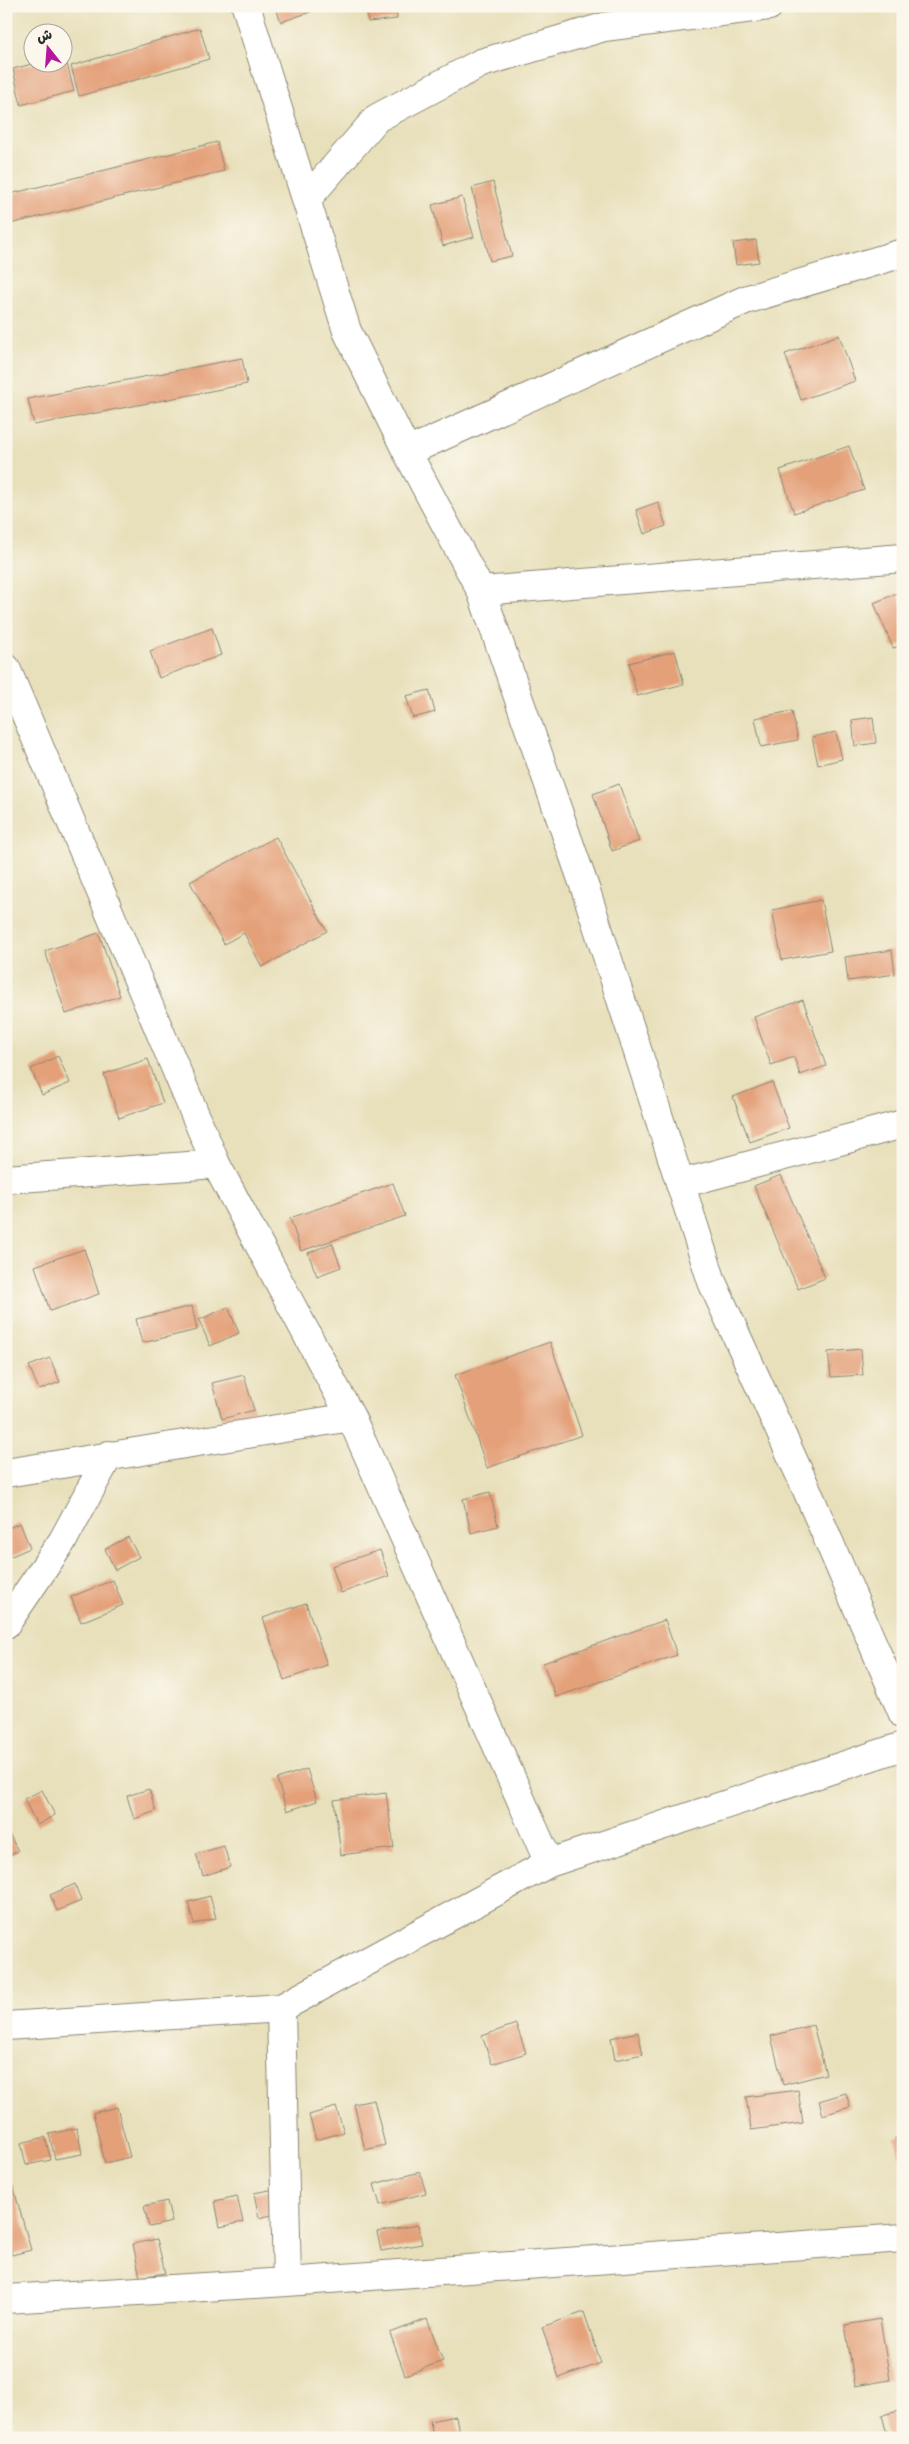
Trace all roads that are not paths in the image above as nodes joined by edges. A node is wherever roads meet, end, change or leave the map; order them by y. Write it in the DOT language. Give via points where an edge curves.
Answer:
graph roads {
  1 [pos="246,6"];
  2 [pos="769,6"];
  3 [pos="306,200"];
  4 [pos="903,253"];
  5 [pos="407,452"];
  6 [pos="903,558"];
  7 [pos="481,591"];
  8 [pos="6,668"];
  9 [pos="903,1124"];
  10 [pos="216,1164"];
  11 [pos="6,1178"];
  12 [pos="680,1184"];
  13 [pos="351,1417"];
  14 [pos="109,1455"];
  15 [pos="6,1473"];
  16 [pos="6,1624"];
  17 [pos="901,1708"];
  18 [pos="903,1746"];
  19 [pos="549,1863"];
  20 [pos="281,2008"];
  21 [pos="6,2026"];
  22 [pos="903,2238"];
  23 [pos="287,2282"];
  24 [pos="6,2300"];
  1 -- 3 [label="street"];
  2 -- 3 [label="street" via="604,27 481,63 377,118"];
  3 -- 5 [label="street" via="347,331"];
  4 -- 5 [label="street" via="745,300"];
  5 -- 7 [label="street"];
  6 -- 7 [label="street"];
  7 -- 12 [label="street" via="586,891"];
  8 -- 10 [label="street"];
  9 -- 12 [label="street"];
  10 -- 11 [label="street"];
  10 -- 13 [label="street"];
  12 -- 17 [label="street" via="712,1282"];
  13 -- 14 [label="street"];
  13 -- 19 [label="street"];
  14 -- 15 [label="street"];
  14 -- 16 [label="street" via="63,1540"];
  18 -- 19 [label="street"];
  19 -- 20 [label="street"];
  20 -- 21 [label="street"];
  20 -- 23 [label="street"];
  22 -- 23 [label="street"];
  23 -- 24 [label="street"];
}
